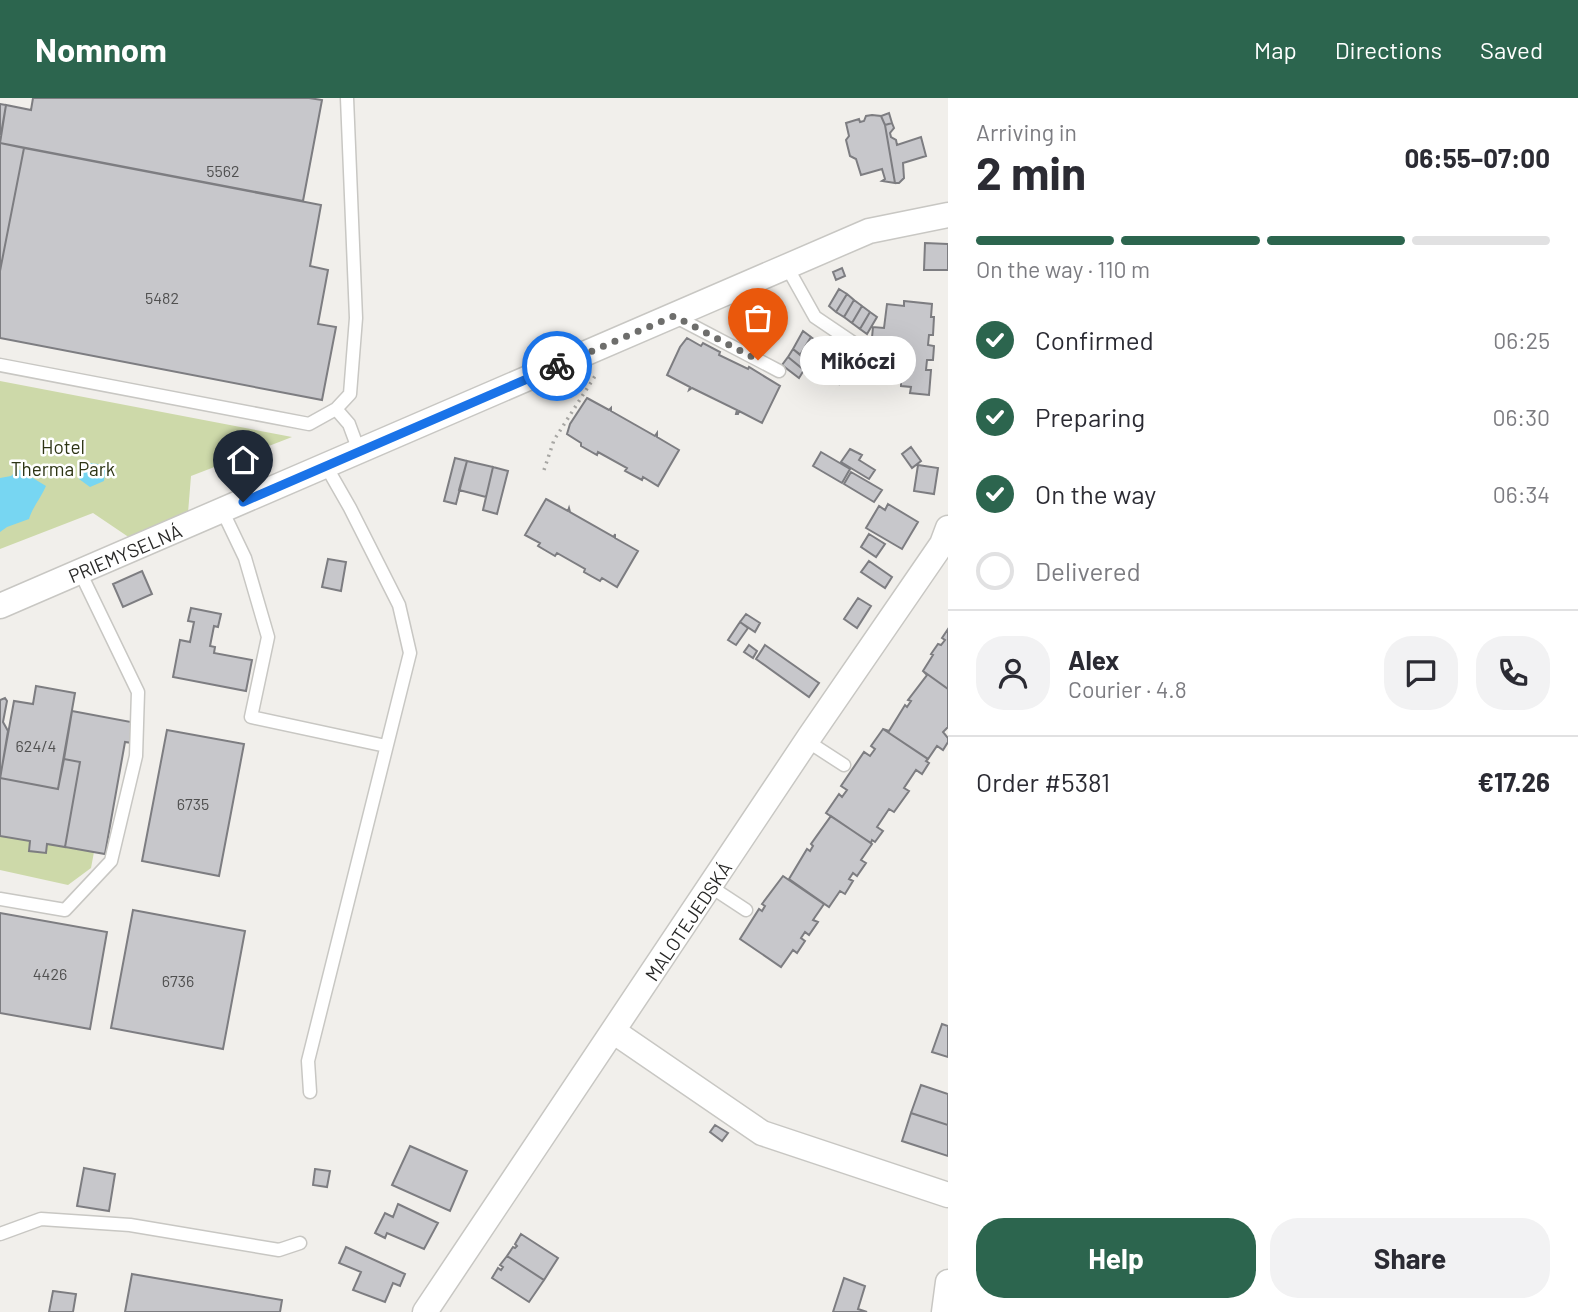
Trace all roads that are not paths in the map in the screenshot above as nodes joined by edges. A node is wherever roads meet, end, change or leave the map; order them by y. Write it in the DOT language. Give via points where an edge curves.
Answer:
graph roads {
  1 [pos="347,98"];
  2 [pos="948,215"];
  3 [pos="786,267"];
  4 [pos="674,316"];
  5 [pos="852,342"];
  6 [pos="0,365"];
  7 [pos="779,371"];
  8 [pos="336,408"];
  9 [pos="359,451"];
  10 [pos="326,466"];
  11 [pos="222,510"];
  12 [pos="948,528"];
  13 [pos="80,572"];
  14 [pos="0,606"];
  15 [pos="807,741"];
  16 [pos="386,747"];
  17 [pos="844,765"];
  18 [pos="711,887"];
  19 [pos="0,899"];
  20 [pos="746,910"];
  21 [pos="613,1031"];
  22 [pos="310,1092"];
  23 [pos="948,1195"];
  24 [pos="0,1234"];
  25 [pos="300,1243"];
  26 [pos="948,1282"];
  27 [pos="425,1312"];
  28 [pos="944,1312"];
  1 -- 8 [label="lane" via="356,318 351,394"];
  2 -- 3 [label="street, PRIEMYSELNÁ" via="869,231"];
  3 -- 4 [label="street, PRIEMYSELNÁ"];
  3 -- 5 [label="lane" via="815,317"];
  4 -- 7 [label="lane"];
  4 -- 9 [label="street, PRIEMYSELNÁ"];
  6 -- 8 [label="lane" via="309,424"];
  8 -- 9 [label="lane" via="349,424"];
  9 -- 10 [label="street, PRIEMYSELNÁ"];
  10 -- 11 [label="street, PRIEMYSELNÁ"];
  10 -- 16 [label="lane" via="399,604 410,653"];
  11 -- 13 [label="street, PRIEMYSELNÁ"];
  11 -- 16 [label="lane" via="246,558 268,637 251,717"];
  12 -- 15 [label="street, MALOTEJEDSKÁ" via="942,544"];
  13 -- 14 [label="street, PRIEMYSELNÁ"];
  13 -- 19 [label="lane" via="138,692 136,756 111,861 65,910"];
  15 -- 17 [label="lane"];
  15 -- 18 [label="street, MALOTEJEDSKÁ"];
  16 -- 22 [label="lane" via="308,1060"];
  18 -- 20 [label="lane"];
  18 -- 21 [label="street, MALOTEJEDSKÁ"];
  21 -- 23 [label="street" via="762,1133"];
  21 -- 27 [label="street, MALOTEJEDSKÁ"];
  24 -- 25 [label="lane" via="41,1219 130,1225 279,1250"];
  26 -- 28 [label="street"];
}
